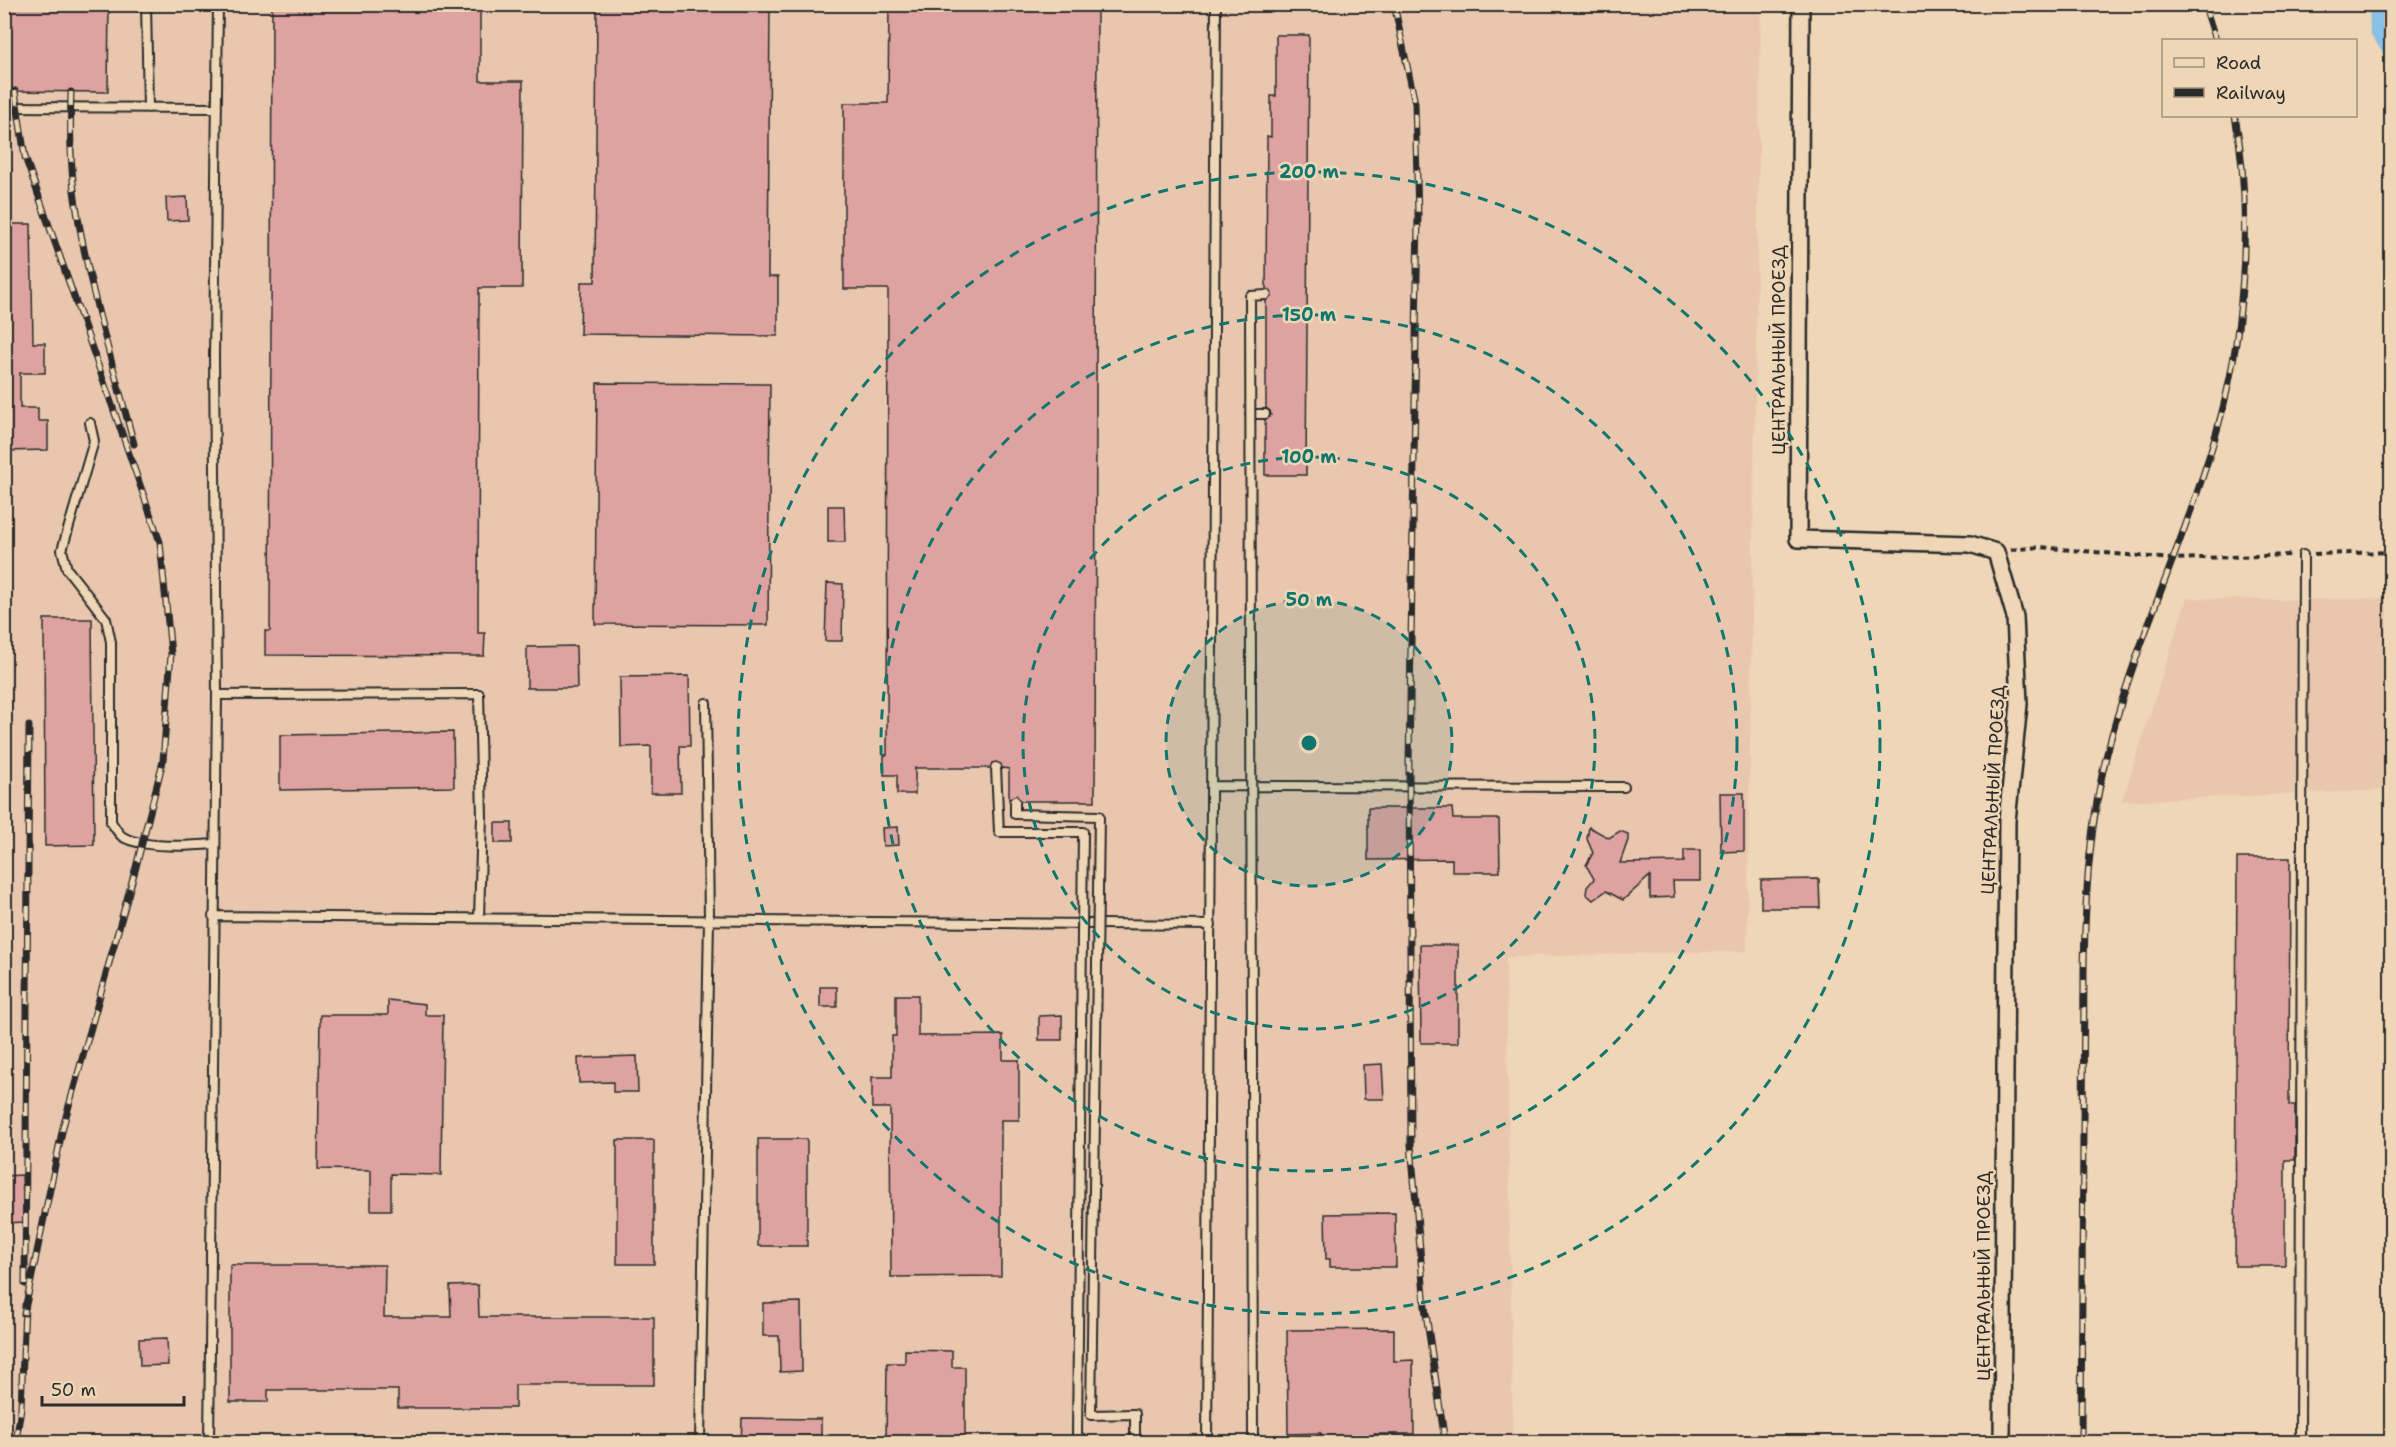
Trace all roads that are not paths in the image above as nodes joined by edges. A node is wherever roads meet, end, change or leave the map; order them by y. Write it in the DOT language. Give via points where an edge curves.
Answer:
graph roads {
  1 [pos="146,4"];
  2 [pos="218,4"];
  3 [pos="1216,4"];
  4 [pos="1801,4"];
  5 [pos="4,107"];
  6 [pos="148,108"];
  7 [pos="217,108"];
  8 [pos="1266,295"];
  9 [pos="1251,414"];
  10 [pos="1266,414"];
  11 [pos="90,423"];
  12 [pos="2303,555"];
  13 [pos="217,695"];
  14 [pos="706,704"];
  15 [pos="996,768"];
  16 [pos="1212,786"];
  17 [pos="1624,787"];
  18 [pos="1015,801"];
  19 [pos="214,844"];
  20 [pos="213,916"];
  21 [pos="479,918"];
  22 [pos="709,919"];
  23 [pos="1211,925"];
  24 [pos="209,1443"];
  25 [pos="700,1443"];
  26 [pos="1088,1443"];
  27 [pos="1135,1443"];
  28 [pos="1207,1443"];
  29 [pos="1253,1443"];
  30 [pos="2002,1443"];
  31 [pos="2300,1443"];
  1 -- 6 [label="lane"];
  2 -- 7 [label="lane"];
  3 -- 16 [label="lane"];
  4 -- 30 [label="street, ЦЕНТРАЛЬНЫЙ ПРОЕЗД" via="1798,539 1970,544 1996,552 2015,617 2019,704 2007,821"];
  5 -- 6 [label="lane"];
  6 -- 7 [label="lane"];
  7 -- 13 [label="lane"];
  8 -- 9 [label="lane, bridge" via="1250,296"];
  9 -- 10 [label="lane"];
  9 -- 29 [label="lane, bridge"];
  11 -- 19 [label="lane" via="94,441 62,550 67,570 106,619 111,642 111,822 122,836 142,843"];
  12 -- 31 [label="lane"];
  13 -- 19 [label="lane"];
  13 -- 21 [label="lane" via="479,694"];
  14 -- 22 [label="lane"];
  15 -- 26 [label="lane, bridge" via="999,832 1083,832 1077,1436"];
  16 -- 17 [label="lane"];
  16 -- 23 [label="lane"];
  18 -- 27 [label="lane, bridge" via="1015,814 1099,816 1091,1415 1135,1414"];
  19 -- 20 [label="lane"];
  20 -- 21 [label="lane"];
  20 -- 24 [label="lane"];
  21 -- 22 [label="lane"];
  22 -- 23 [label="lane"];
  22 -- 25 [label="lane"];
  23 -- 28 [label="lane"];
}
